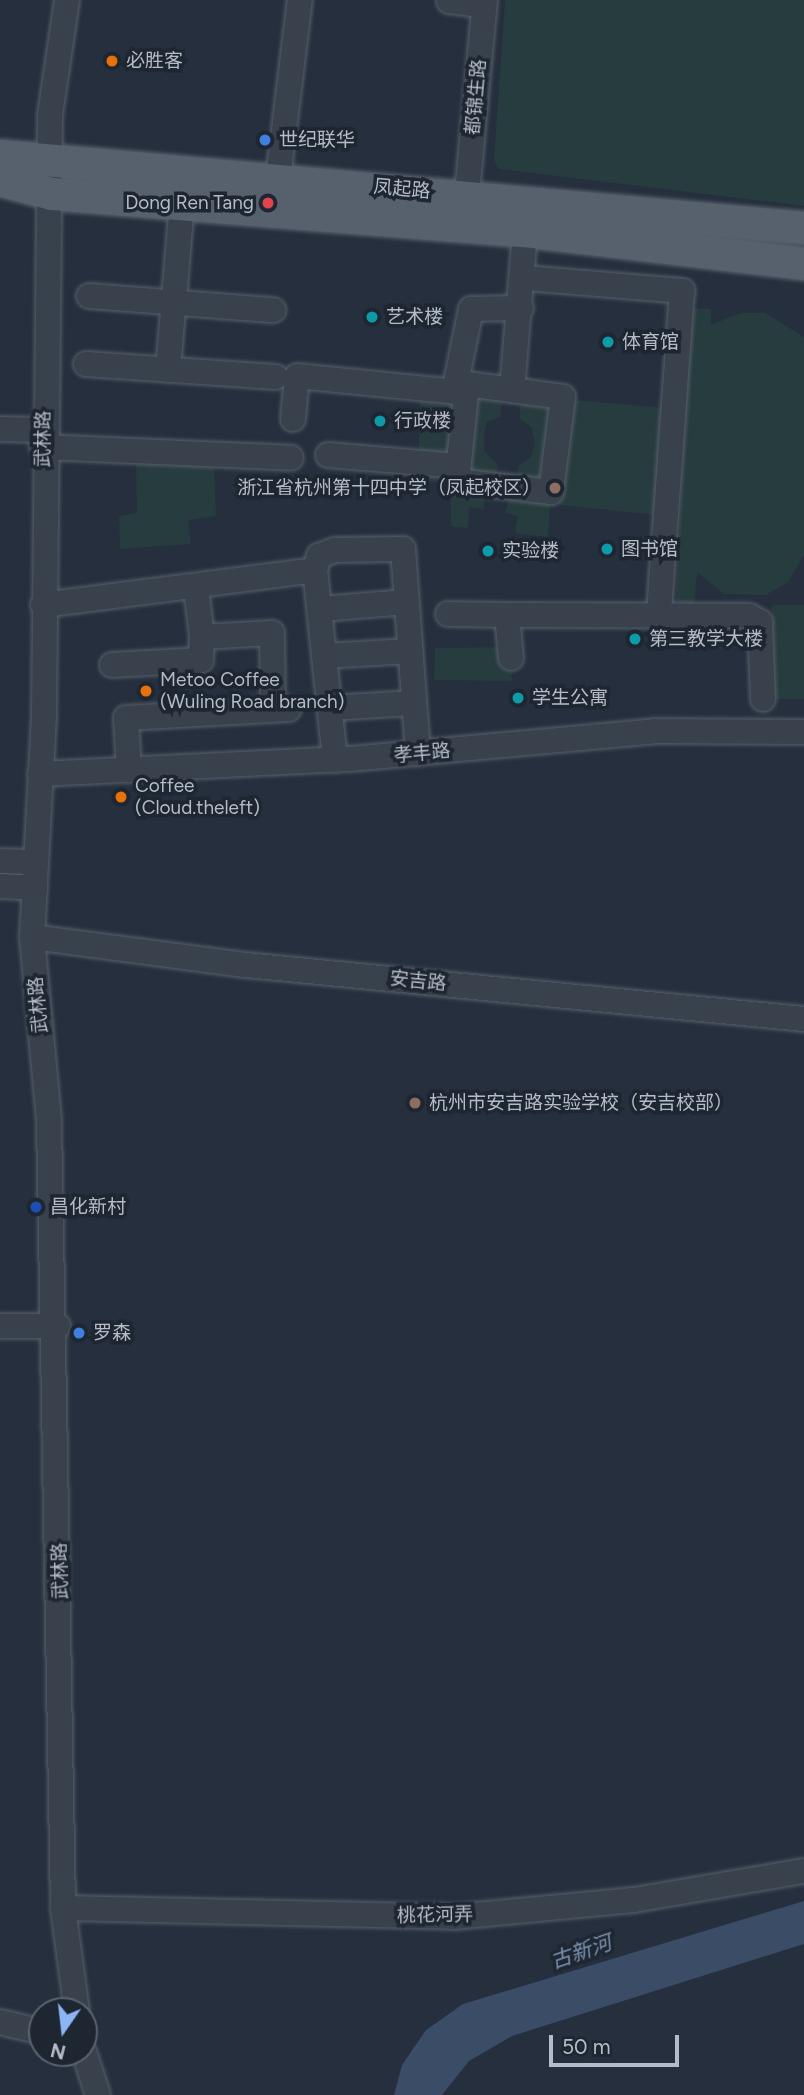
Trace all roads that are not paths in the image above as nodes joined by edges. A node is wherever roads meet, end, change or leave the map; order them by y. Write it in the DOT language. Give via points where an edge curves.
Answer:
graph roads {
  1 [pos="67,0"];
  2 [pos="300,0"];
  3 [pos="449,1"];
  4 [pos="484,2"];
  5 [pos="0,156"];
  6 [pos="53,159"];
  7 [pos="278,178"];
  8 [pos="0,180"];
  9 [pos="52,194"];
  10 [pos="467,194"];
  11 [pos="182,204"];
  12 [pos="804,228"];
  13 [pos="525,232"];
  14 [pos="804,264"];
  15 [pos="524,278"];
  16 [pos="89,296"];
  17 [pos="175,304"];
  18 [pos="521,308"];
  19 [pos="273,310"];
  20 [pos="86,364"];
  21 [pos="168,370"];
  22 [pos="276,377"];
  23 [pos="512,390"];
  24 [pos="460,392"];
  25 [pos="293,419"];
  26 [pos="0,429"];
  27 [pos="42,438"];
  28 [pos="328,455"];
  29 [pos="291,458"];
  30 [pos="458,466"];
  31 [pos="316,570"];
  32 [pos="197,588"];
  33 [pos="407,601"];
  34 [pos="43,605"];
  35 [pos="320,609"];
  36 [pos="448,614"];
  37 [pos="507,615"];
  38 [pos="659,615"];
  39 [pos="202,637"];
  40 [pos="410,651"];
  41 [pos="324,656"];
  42 [pos="510,658"];
  43 [pos="112,665"];
  44 [pos="763,699"];
  45 [pos="414,703"];
  46 [pos="330,708"];
  47 [pos="804,732"];
  48 [pos="418,754"];
  49 [pos="335,760"];
  50 [pos="129,770"];
  51 [pos="40,774"];
  52 [pos="0,861"];
  53 [pos="35,862"];
  54 [pos="0,886"];
  55 [pos="35,888"];
  56 [pos="32,937"];
  57 [pos="804,1019"];
  58 [pos="0,1326"];
  59 [pos="58,1326"];
  60 [pos="804,1871"];
  61 [pos="63,1908"];
  62 [pos="75,1997"];
  63 [pos="0,2022"];
  64 [pos="28,2029"];
  65 [pos="85,2067"];
  66 [pos="89,2067"];
  67 [pos="81,2095"];
  68 [pos="98,2095"];
  1 -- 6 [label="street, 武林路" via="50,115"];
  2 -- 7 [label="street"];
  3 -- 4 [label="street"];
  4 -- 10 [label="street, 都锦生路"];
  5 -- 6 [label="main road, 凤起路"];
  6 -- 7 [label="main road, 凤起路"];
  6 -- 9 [label="street, 武林路"];
  7 -- 10 [label="main road, 凤起路"];
  8 -- 9 [label="main road"];
  9 -- 11 [label="main road"];
  9 -- 27 [label="street, 武林路"];
  10 -- 12 [label="main road, 凤起路"];
  11 -- 13 [label="main road"];
  11 -- 17 [label="street"];
  13 -- 14 [label="main road"];
  13 -- 15 [label="street"];
  15 -- 18 [label="street"];
  15 -- 38 [label="street" via="682,291"];
  16 -- 17 [label="street"];
  17 -- 19 [label="street"];
  17 -- 21 [label="street"];
  18 -- 23 [label="street"];
  18 -- 24 [label="street" via="471,309"];
  20 -- 21 [label="street"];
  21 -- 22 [label="street"];
  23 -- 24 [label="street" via="467,384"];
  23 -- 30 [label="street" via="562,397 551,492 457,481"];
  24 -- 25 [label="street" via="297,376"];
  24 -- 30 [label="street"];
  26 -- 27 [label="street"];
  27 -- 29 [label="street"];
  27 -- 34 [label="street, 武林路"];
  28 -- 30 [label="street"];
  31 -- 32 [label="street"];
  31 -- 33 [label="street" via="319,556 335,550 403,548"];
  31 -- 35 [label="street"];
  32 -- 34 [label="street"];
  32 -- 39 [label="street"];
  33 -- 35 [label="street"];
  33 -- 40 [label="street"];
  34 -- 51 [label="street, 武林路"];
  35 -- 41 [label="street"];
  36 -- 37 [label="street"];
  37 -- 38 [label="street"];
  37 -- 42 [label="street"];
  38 -- 44 [label="street" via="749,616 760,622"];
  39 -- 43 [label="street" via="201,660"];
  39 -- 50 [label="street" via="272,633 282,709 126,718"];
  40 -- 41 [label="street"];
  40 -- 45 [label="street"];
  41 -- 46 [label="street"];
  45 -- 46 [label="street"];
  45 -- 48 [label="street"];
  46 -- 49 [label="street"];
  47 -- 48 [label="street, 孝丰路" via="655,731"];
  48 -- 49 [label="street, 孝丰路"];
  49 -- 50 [label="street, 孝丰路"];
  50 -- 51 [label="street, 孝丰路"];
  51 -- 53 [label="street, 武林路"];
  52 -- 53 [label="street"];
  53 -- 55 [label="street, 武林路"];
  54 -- 55 [label="street"];
  55 -- 56 [label="street, 武林路"];
  56 -- 57 [label="street, 安吉路" via="246,965"];
  56 -- 59 [label="street, 武林路" via="50,1121"];
  58 -- 59 [label="street"];
  59 -- 61 [label="street, 武林路"];
  60 -- 61 [label="street, 桃花河弄" via="634,1900 454,1917"];
  61 -- 62 [label="street, 武林路"];
  63 -- 64 [label="street"];
  65 -- 67 [label="street"];
  66 -- 68 [label="street"];
}
